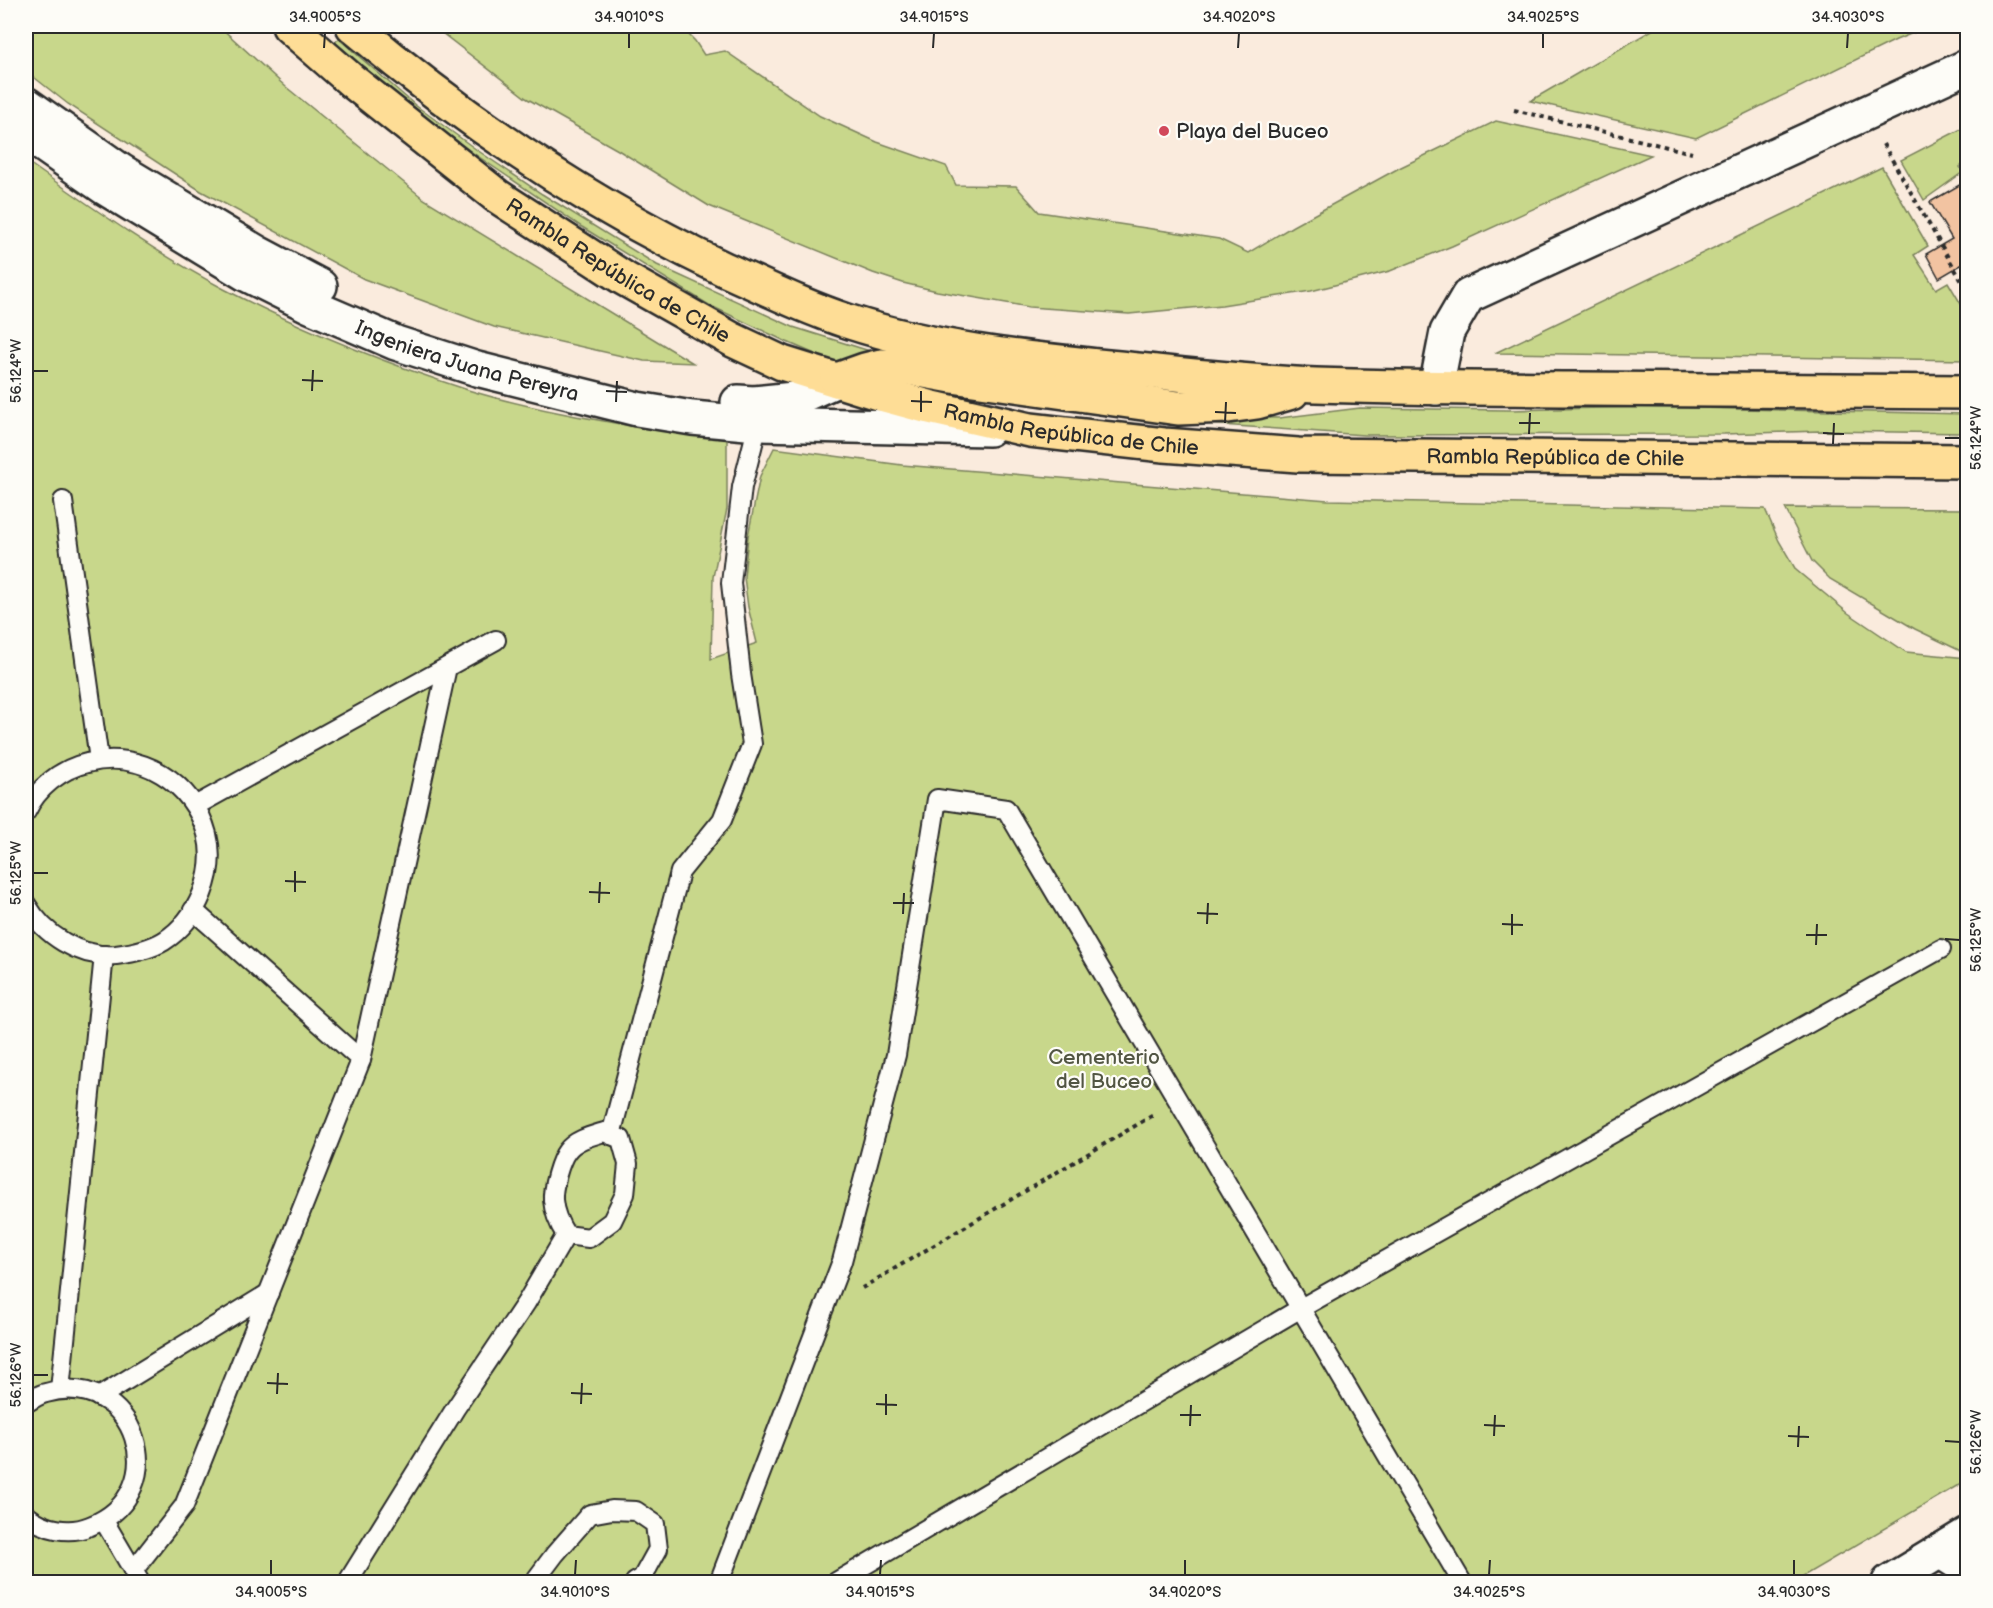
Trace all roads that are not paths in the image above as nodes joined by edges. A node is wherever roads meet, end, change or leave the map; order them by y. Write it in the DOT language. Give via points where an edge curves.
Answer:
graph roads {
  1 [pos="289,26"];
  2 [pos="353,26"];
  3 [pos="1968,66"];
  4 [pos="26,104"];
  5 [pos="26,133"];
  6 [pos="837,380"];
  7 [pos="1314,385"];
  8 [pos="1436,388"];
  9 [pos="1968,392"];
  10 [pos="758,424"];
  11 [pos="1030,430"];
  12 [pos="1968,461"];
  13 [pos="63,501"];
  14 [pos="496,640"];
  15 [pos="447,667"];
  16 [pos="99,760"];
  17 [pos="195,806"];
  18 [pos="27,807"];
  19 [pos="26,905"];
  20 [pos="193,910"];
  21 [pos="1941,949"];
  22 [pos="104,956"];
  23 [pos="361,1060"];
  24 [pos="611,1135"];
  25 [pos="566,1235"];
  26 [pos="268,1293"];
  27 [pos="1301,1308"];
  28 [pos="60,1390"];
  29 [pos="99,1397"];
  30 [pos="26,1403"];
  31 [pos="26,1515"];
  32 [pos="104,1521"];
  33 [pos="1968,1534"];
  34 [pos="1940,1551"];
  35 [pos="1968,1569"];
  36 [pos="136,1577"];
  37 [pos="349,1582"];
  38 [pos="534,1582"];
  39 [pos="635,1582"];
  40 [pos="719,1582"];
  41 [pos="837,1582"];
  42 [pos="1462,1582"];
  43 [pos="1889,1582"];
  1 -- 6 [label="main road, Rambla República de Chile" via="497,196 606,267 733,340 782,363"];
  2 -- 7 [label="main road" via="458,110 568,185 684,250 813,309 906,337 970,350 1202,377"];
  3 -- 8 [label="main road" via="1468,296 1448,332"];
  4 -- 6 [label="main road, Ingeniera Juana Pereyra" via="121,171 256,252 403,324 539,367 694,398 776,402 794,399"];
  5 -- 10 [label="main road, Ingeniera Juana Pereyra" via="105,188 246,274 396,343 477,369 637,409"];
  6 -- 7 [label="main road" via="881,366 897,366 1178,408 1257,402"];
  6 -- 11 [label="main road, Rambla República de Chile" via="929,407"];
  7 -- 8 [label="main road"];
  8 -- 9 [label="main road"];
  10 -- 11 [label="main road, Ingeniera Juana Pereyra"];
  10 -- 24 [label="lane" via="742,487 731,583 752,744 722,820 680,872"];
  11 -- 12 [label="main road, Rambla República de Chile" via="1298,455"];
  13 -- 16 [label="lane"];
  14 -- 15 [label="lane"];
  15 -- 17 [label="lane"];
  15 -- 23 [label="lane"];
  16 -- 17 [label="lane" via="128,760 155,768 178,784"];
  16 -- 18 [label="lane" via="59,774"];
  17 -- 20 [label="lane" via="207,835 210,865 203,895"];
  19 -- 22 [label="lane" via="46,930 73,948"];
  20 -- 22 [label="lane" via="163,942 135,953"];
  20 -- 23 [label="lane"];
  21 -- 27 [label="lane"];
  22 -- 28 [label="lane"];
  23 -- 26 [label="lane"];
  24 -- 25 [label="lane" via="604,1132 583,1138 567,1150 553,1199 557,1221"];
  24 -- 25 [label="lane" via="621,1139 628,1164 625,1194 612,1221 589,1238"];
  25 -- 37 [label="lane"];
  26 -- 29 [label="lane"];
  26 -- 36 [label="lane" via="184,1506"];
  27 -- 40 [label="lane" via="1006,809 937,799 896,1055 842,1261"];
  27 -- 41 [label="lane"];
  27 -- 42 [label="lane"];
  28 -- 29 [label="lane" via="89,1392"];
  28 -- 30 [label="lane" via="43,1393"];
  29 -- 32 [label="lane" via="110,1402 126,1419 136,1440 139,1463 134,1486 122,1506"];
  31 -- 32 [label="lane" via="58,1530 82,1529"];
  32 -- 36 [label="lane"];
  33 -- 34 [label="main road"];
  34 -- 35 [label="main road"];
  34 -- 43 [label="main road"];
  38 -- 39 [label="lane" via="590,1514 612,1510 636,1511 655,1524 658,1549 642,1578"];
}
